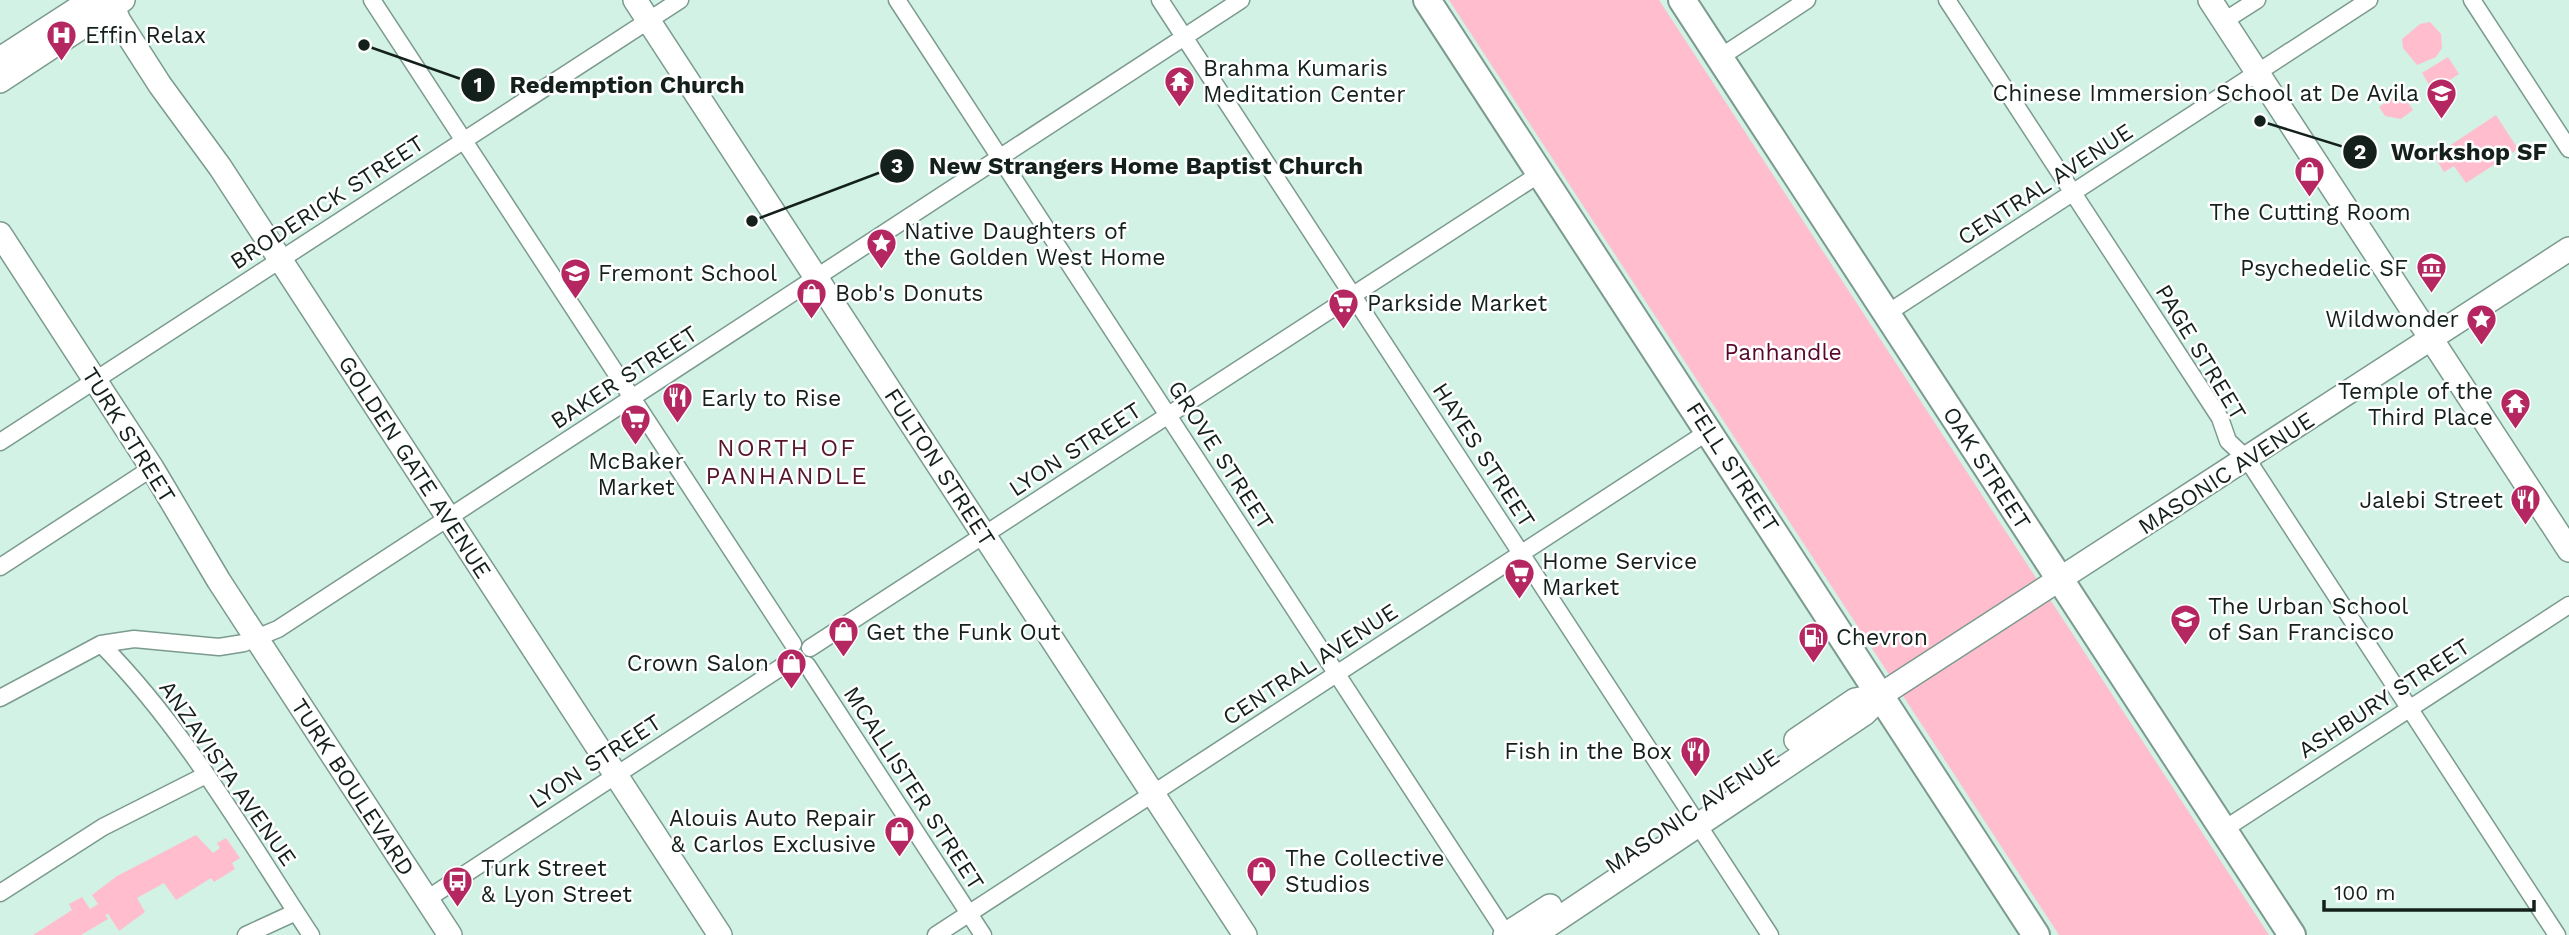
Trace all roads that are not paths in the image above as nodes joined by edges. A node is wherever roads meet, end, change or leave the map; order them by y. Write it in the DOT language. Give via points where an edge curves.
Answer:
graph roads {
  1 [pos="91,0"];
  2 [pos="372,0"];
  3 [pos="635,0"];
  4 [pos="680,0"];
  5 [pos="897,0"];
  6 [pos="1160,0"];
  7 [pos="1241,0"];
  8 [pos="1427,0"];
  9 [pos="1682,0"];
  10 [pos="1807,0"];
  11 [pos="1947,0"];
  12 [pos="2210,0"];
  13 [pos="2256,0"];
  14 [pos="2369,0"];
  15 [pos="2472,0"];
  16 [pos="116,2"];
  17 [pos="648,20"];
  18 [pos="2224,22"];
  19 [pos="1184,37"];
  20 [pos="1719,58"];
  21 [pos="0,59"];
  22 [pos="2258,73"];
  23 [pos="0,80"];
  24 [pos="464,140"];
  25 [pos="2569,149"];
  26 [pos="1000,158"];
  27 [pos="1541,173"];
  28 [pos="2073,192"];
  29 [pos="0,234"];
  30 [pos="2569,249"];
  31 [pos="280,260"];
  32 [pos="816,278"];
  33 [pos="1352,295"];
  34 [pos="1886,314"];
  35 [pos="2431,339"];
  36 [pos="95,380"];
  37 [pos="632,398"];
  38 [pos="1168,415"];
  39 [pos="1709,431"];
  40 [pos="0,442"];
  41 [pos="2247,459"];
  42 [pos="152,468"];
  43 [pos="448,518"];
  44 [pos="984,535"];
  45 [pos="2569,550"];
  46 [pos="1521,553"];
  47 [pos="0,567"];
  48 [pos="2061,581"];
  49 [pos="2569,605"];
  50 [pos="256,638"];
  51 [pos="101,644"];
  52 [pos="793,644"];
  53 [pos="810,648"];
  54 [pos="789,662"];
  55 [pos="807,665"];
  56 [pos="1336,674"];
  57 [pos="1881,695"];
  58 [pos="0,698"];
  59 [pos="2410,709"];
  60 [pos="206,775"];
  61 [pos="615,775"];
  62 [pos="1153,793"];
  63 [pos="1694,820"];
  64 [pos="2223,830"];
  65 [pos="0,893"];
  66 [pos="427,899"];
  67 [pos="296,912"];
  68 [pos="969,913"];
  69 [pos="246,935"];
  70 [pos="310,935"];
  71 [pos="450,935"];
  72 [pos="720,935"];
  73 [pos="936,935"];
  74 [pos="983,935"];
  75 [pos="1245,935"];
  76 [pos="1506,935"];
  77 [pos="1534,935"];
  78 [pos="1770,935"];
  79 [pos="2036,935"];
  80 [pos="2292,935"];
  81 [pos="2557,935"];
  1 -- 21 [label="street"];
  2 -- 24 [label="street"];
  3 -- 17 [label="street, FULTON STREET"];
  4 -- 17 [label="street, BRODERICK STREET"];
  5 -- 26 [label="street, GROVE STREET"];
  6 -- 19 [label="street, HAYES STREET"];
  7 -- 19 [label="street, BAKER STREET"];
  8 -- 27 [label="main road, FELL STREET"];
  9 -- 20 [label="main road, OAK STREET"];
  10 -- 20 [label="street"];
  11 -- 28 [label="street, PAGE STREET"];
  12 -- 18 [label="street"];
  13 -- 18 [label="street"];
  14 -- 22 [label="street, CENTRAL AVENUE"];
  15 -- 25 [label="street"];
  16 -- 23 [label="street"];
  16 -- 31 [label="street, GOLDEN GATE AVENUE" via="119,21"];
  17 -- 24 [label="street, BRODERICK STREET"];
  17 -- 32 [label="street, FULTON STREET"];
  18 -- 22 [label="street"];
  19 -- 26 [label="street, BAKER STREET"];
  19 -- 33 [label="street, HAYES STREET"];
  20 -- 34 [label="main road, OAK STREET"];
  22 -- 28 [label="street, CENTRAL AVENUE"];
  22 -- 35 [label="street"];
  24 -- 31 [label="street, BRODERICK STREET"];
  24 -- 37 [label="street"];
  26 -- 32 [label="street, BAKER STREET"];
  26 -- 38 [label="street, GROVE STREET"];
  27 -- 33 [label="street, LYON STREET"];
  27 -- 39 [label="main road, FELL STREET"];
  28 -- 34 [label="street, CENTRAL AVENUE"];
  28 -- 41 [label="street, PAGE STREET" via="2220,418 2228,441"];
  29 -- 36 [label="street, TURK STREET"];
  30 -- 35 [label="street, MASONIC AVENUE"];
  31 -- 36 [label="street, BRODERICK STREET"];
  31 -- 43 [label="street, GOLDEN GATE AVENUE"];
  32 -- 37 [label="street, BAKER STREET"];
  32 -- 44 [label="street, FULTON STREET"];
  33 -- 38 [label="street, LYON STREET"];
  33 -- 46 [label="street, HAYES STREET"];
  34 -- 48 [label="main road, OAK STREET"];
  35 -- 41 [label="street, MASONIC AVENUE"];
  35 -- 45 [label="street"];
  36 -- 40 [label="street, BRODERICK STREET"];
  36 -- 42 [label="street, TURK STREET"];
  37 -- 43 [label="street, BAKER STREET"];
  37 -- 52 [label="street"];
  38 -- 44 [label="street, LYON STREET"];
  38 -- 56 [label="street, GROVE STREET"];
  39 -- 46 [label="street, CENTRAL AVENUE"];
  39 -- 57 [label="main road, FELL STREET"];
  41 -- 48 [label="street, MASONIC AVENUE"];
  41 -- 59 [label="street, PAGE STREET"];
  42 -- 47 [label="street"];
  42 -- 50 [label="street, TURK STREET"];
  43 -- 50 [label="street, BAKER STREET" via="278,629"];
  43 -- 61 [label="street, GOLDEN GATE AVENUE"];
  44 -- 53 [label="street, LYON STREET"];
  44 -- 62 [label="street, FULTON STREET"];
  46 -- 56 [label="street, CENTRAL AVENUE"];
  46 -- 63 [label="street, HAYES STREET"];
  48 -- 57 [label="street, MASONIC AVENUE"];
  48 -- 64 [label="main road, OAK STREET"];
  49 -- 59 [label="street, ASHBURY STREET"];
  50 -- 51 [label="street, BAKER STREET" via="219,647 134,639"];
  50 -- 66 [label="street, TURK BOULEVARD"];
  51 -- 58 [label="street, BAKER STREET"];
  51 -- 60 [label="street, ANZAVISTA AVENUE" via="162,713"];
  52 -- 53 [label="street"];
  52 -- 54 [label="street"];
  53 -- 55 [label="street" via="812,657"];
  54 -- 55 [label="street" via="797,667"];
  54 -- 61 [label="street, LYON STREET"];
  55 -- 68 [label="street, MCALLISTER STREET"];
  56 -- 62 [label="street, CENTRAL AVENUE"];
  56 -- 76 [label="street, GROVE STREET"];
  57 -- 63 [label="street, MASONIC AVENUE" via="1864,714"];
  57 -- 79 [label="main road, FELL STREET"];
  59 -- 64 [label="street, ASHBURY STREET"];
  59 -- 81 [label="street, PAGE STREET"];
  60 -- 65 [label="street" via="103,827"];
  60 -- 67 [label="street, ANZAVISTA AVENUE"];
  61 -- 66 [label="street, LYON STREET"];
  61 -- 72 [label="street, GOLDEN GATE AVENUE"];
  62 -- 68 [label="street, CENTRAL AVENUE"];
  62 -- 75 [label="street, FULTON STREET"];
  63 -- 76 [label="street, MASONIC AVENUE"];
  63 -- 77 [label="street, MASONIC AVENUE"];
  63 -- 78 [label="street, HAYES STREET"];
  64 -- 80 [label="main road, OAK STREET"];
  66 -- 71 [label="street, TURK BOULEVARD"];
  67 -- 69 [label="street"];
  67 -- 70 [label="street, ANZAVISTA AVENUE"];
  68 -- 73 [label="street, CENTRAL AVENUE"];
  68 -- 74 [label="street, MCALLISTER STREET"];
}
